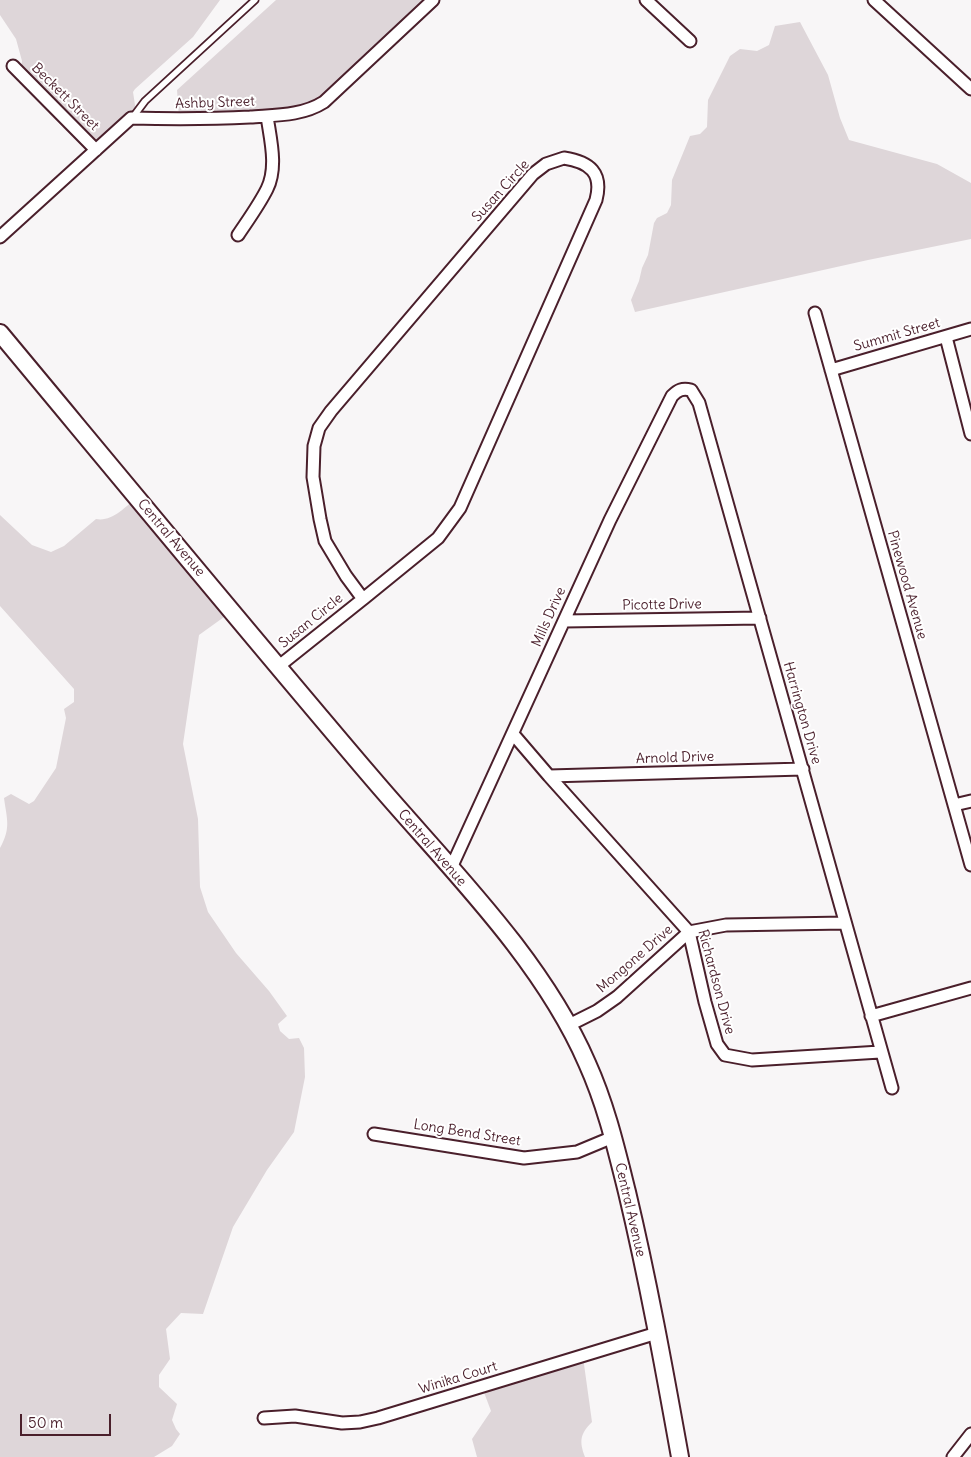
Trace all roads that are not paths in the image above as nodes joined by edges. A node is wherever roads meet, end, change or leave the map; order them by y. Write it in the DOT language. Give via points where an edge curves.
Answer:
graph roads {
  1 [pos="255,0"];
  2 [pos="433,0"];
  3 [pos="646,0"];
  4 [pos="874,0"];
  5 [pos="690,41"];
  6 [pos="13,66"];
  7 [pos="971,89"];
  8 [pos="267,116"];
  9 [pos="132,118"];
  10 [pos="96,150"];
  11 [pos="238,235"];
  12 [pos="0,237"];
  13 [pos="815,313"];
  14 [pos="971,329"];
  15 [pos="946,337"];
  16 [pos="4,342"];
  17 [pos="831,370"];
  18 [pos="686,389"];
  19 [pos="971,434"];
  20 [pos="363,599"];
  21 [pos="760,618"];
  22 [pos="564,621"];
  23 [pos="279,666"];
  24 [pos="513,734"];
  25 [pos="802,769"];
  26 [pos="549,776"];
  27 [pos="971,801"];
  28 [pos="954,805"];
  29 [pos="971,865"];
  30 [pos="451,868"];
  31 [pos="845,923"];
  32 [pos="689,932"];
  33 [pos="971,988"];
  34 [pos="871,1016"];
  35 [pos="569,1025"];
  36 [pos="880,1052"];
  37 [pos="892,1088"];
  38 [pos="374,1134"];
  39 [pos="613,1137"];
  40 [pos="657,1333"];
  41 [pos="264,1418"];
  42 [pos="971,1434"];
  43 [pos="680,1457"];
  44 [pos="954,1457"];
  1 -- 9 [label="lane" via="145,101"];
  2 -- 8 [label="street, Ashby Street" via="324,102 313,109"];
  3 -- 5 [label="street"];
  4 -- 7 [label="street"];
  6 -- 10 [label="street, Beckett Street"];
  8 -- 9 [label="street, Ashby Street" via="176,120"];
  8 -- 11 [label="street" via="271,178"];
  9 -- 10 [label="street"];
  10 -- 12 [label="street"];
  13 -- 17 [label="street, Pinewood Avenue"];
  14 -- 15 [label="street, Summit Street"];
  15 -- 17 [label="street, Summit Street"];
  15 -- 19 [label="street"];
  16 -- 23 [label="main road, Central Avenue"];
  17 -- 28 [label="street, Pinewood Avenue"];
  18 -- 21 [label="street, Harrington Drive" via="691,390 699,403"];
  18 -- 22 [label="street, Mills Drive" via="677,390 672,396"];
  20 -- 20 [label="street, Susan Circle" via="438,538 460,508 596,200 598,182 591,169 580,161 556,160 533,174 319,428 314,446 313,477 325,542"];
  20 -- 23 [label="street, Susan Circle"];
  21 -- 22 [label="street, Picotte Drive"];
  21 -- 25 [label="street, Harrington Drive"];
  22 -- 24 [label="street, Mills Drive"];
  23 -- 30 [label="main road, Central Avenue"];
  24 -- 26 [label="street, Richardson Drive"];
  24 -- 30 [label="street, Mills Drive"];
  25 -- 26 [label="street, Arnold Drive"];
  25 -- 31 [label="street, Harrington Drive"];
  26 -- 32 [label="street, Richardson Drive"];
  27 -- 28 [label="street"];
  28 -- 29 [label="street, Pinewood Avenue"];
  30 -- 35 [label="main road, Central Avenue" via="538,976"];
  31 -- 32 [label="street, Mongone Drive" via="726,925"];
  31 -- 34 [label="street, Harrington Drive"];
  32 -- 35 [label="street, Mongone Drive" via="617,997"];
  32 -- 36 [label="street, Richardson Drive" via="712,1027 717,1044 725,1055 752,1060"];
  33 -- 34 [label="street"];
  34 -- 36 [label="street, Harrington Drive"];
  35 -- 39 [label="main road, Central Avenue" via="598,1089"];
  36 -- 37 [label="street, Harrington Drive"];
  38 -- 39 [label="street, Long Bend Street" via="524,1158 577,1152"];
  39 -- 40 [label="main road, Central Avenue"];
  40 -- 41 [label="street, Winika Court" via="360,1422 294,1416"];
  40 -- 43 [label="main road, Central Avenue"];
  42 -- 44 [label="street"];
}
